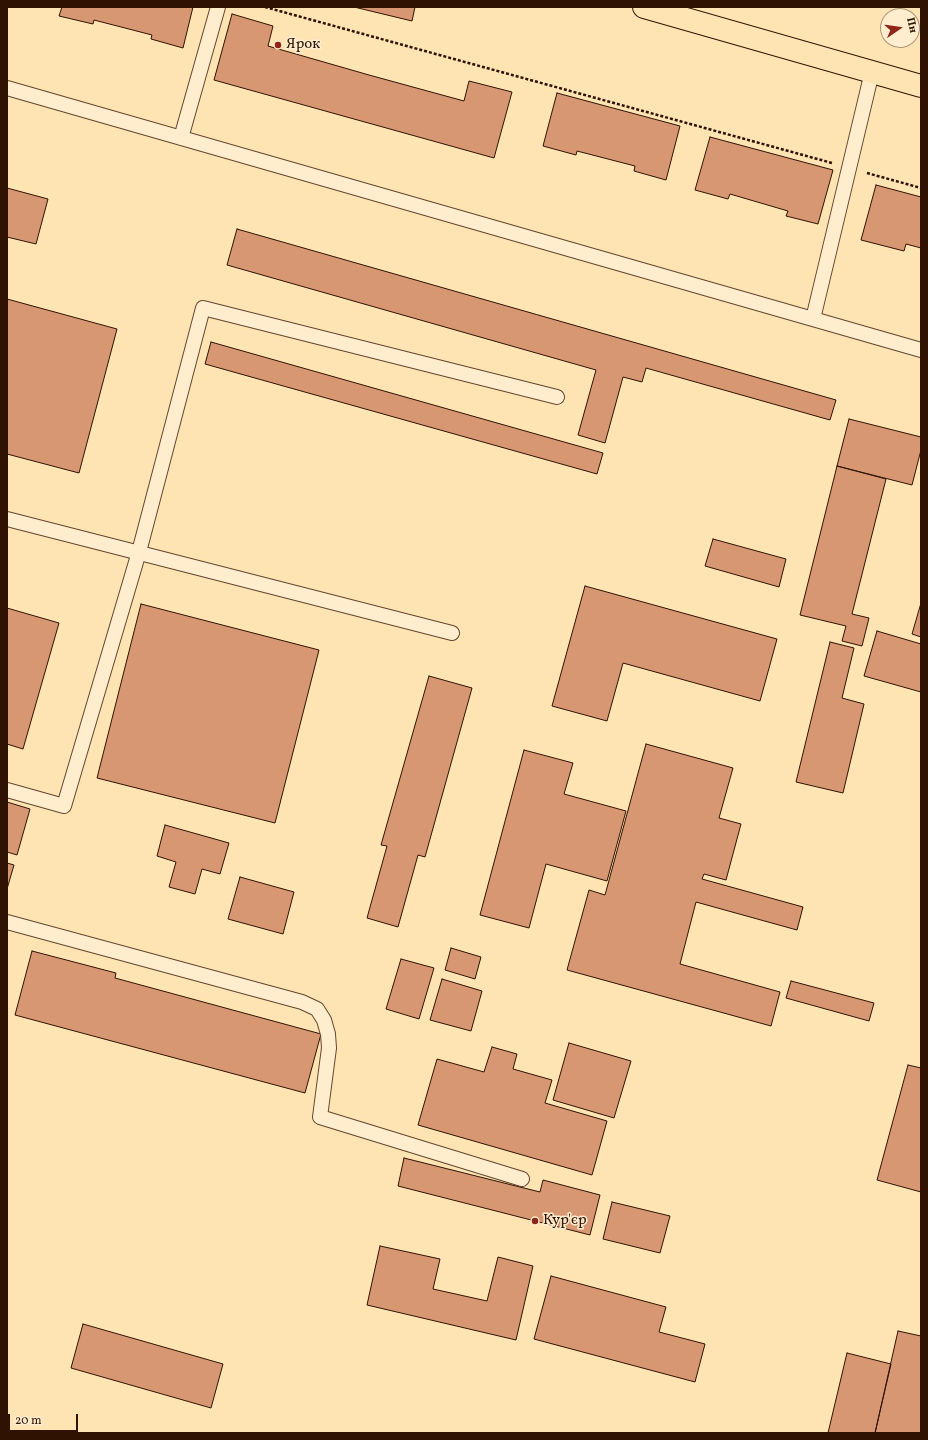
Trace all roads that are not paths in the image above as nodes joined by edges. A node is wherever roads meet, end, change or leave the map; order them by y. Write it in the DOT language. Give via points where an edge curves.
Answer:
graph roads {
  1 [pos="218,7"];
  2 [pos="644,7"];
  3 [pos="872,72"];
  4 [pos="921,86"];
  5 [pos="7,88"];
  6 [pos="181,138"];
  7 [pos="813,319"];
  8 [pos="921,350"];
  9 [pos="557,398"];
  10 [pos="7,519"];
  11 [pos="139,552"];
  12 [pos="452,632"];
  13 [pos="7,790"];
  14 [pos="7,922"];
  15 [pos="522,1178"];
  1 -- 6 [label="lane"];
  2 -- 3 [label="main road"];
  3 -- 4 [label="main road"];
  3 -- 7 [label="lane"];
  5 -- 6 [label="lane"];
  6 -- 7 [label="lane"];
  7 -- 8 [label="lane"];
  9 -- 11 [label="lane" via="203,308"];
  10 -- 11 [label="lane"];
  11 -- 12 [label="lane"];
  11 -- 13 [label="lane" via="64,806"];
  14 -- 15 [label="lane" via="302,1002 317,1009 324,1020 329,1048 320,1117"];
}
